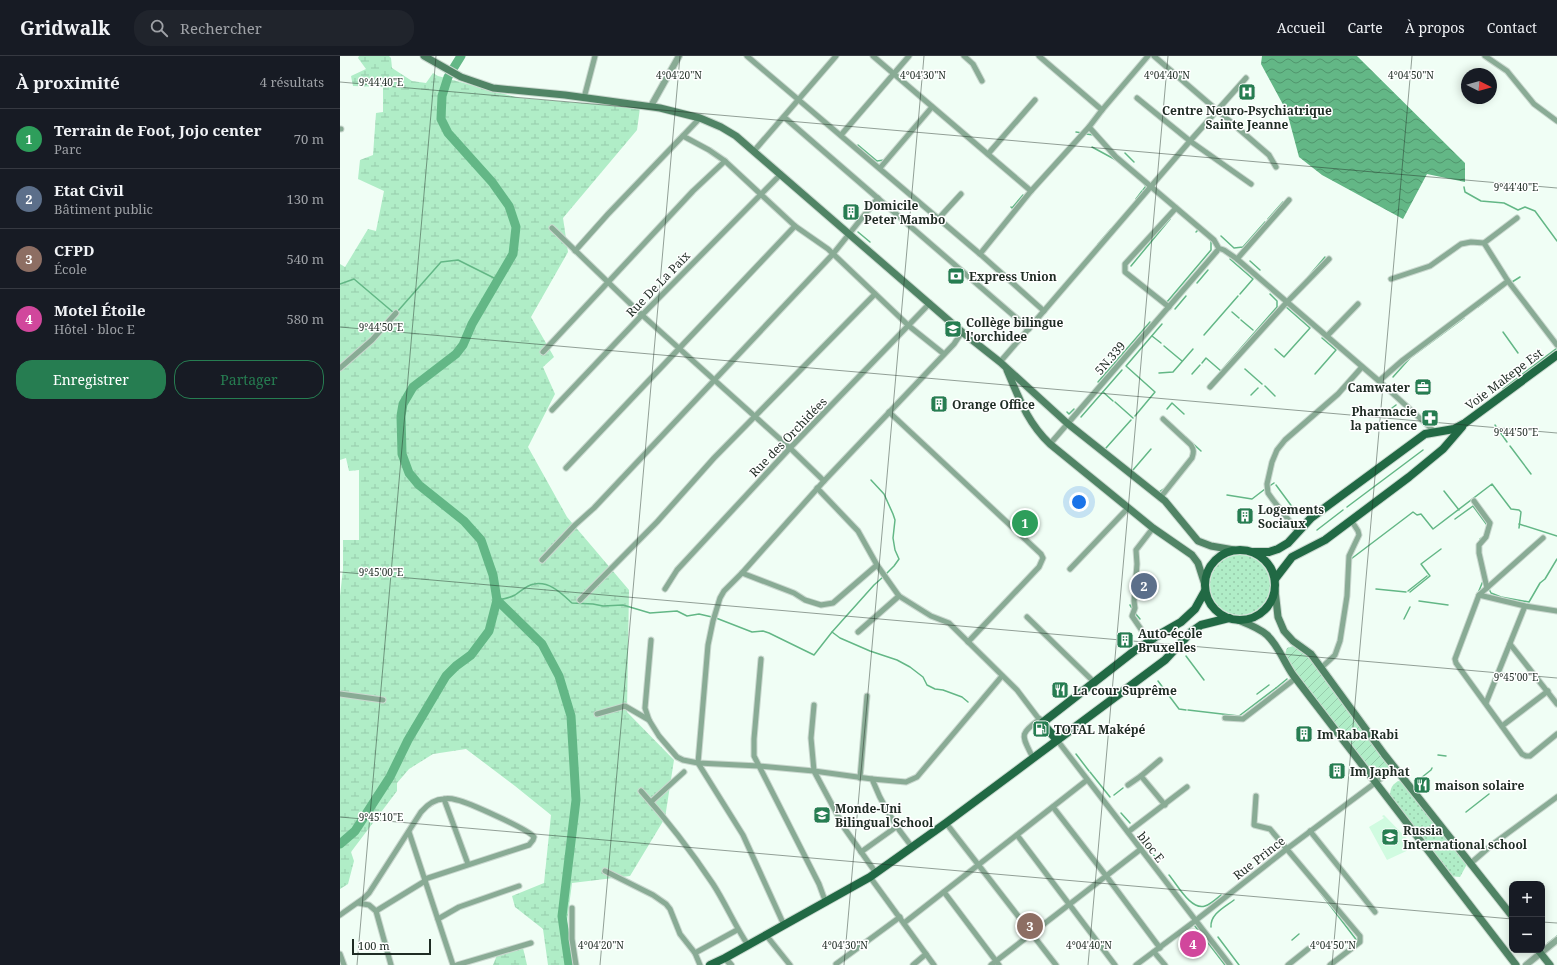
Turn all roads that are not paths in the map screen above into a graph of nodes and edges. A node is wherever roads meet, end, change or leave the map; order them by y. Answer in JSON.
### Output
{"nodes":[{"id":1,"x":424,"y":56,"type":"edge"},
{"id":2,"x":595,"y":56,"type":"edge"},
{"id":3,"x":679,"y":56,"type":"edge"},
{"id":4,"x":746,"y":56,"type":"edge"},
{"id":5,"x":836,"y":56,"type":"edge"},
{"id":6,"x":873,"y":56,"type":"edge"},
{"id":7,"x":909,"y":56,"type":"edge"},
{"id":8,"x":964,"y":56,"type":"edge"},
{"id":9,"x":1039,"y":56,"type":"edge"},
{"id":10,"x":1148,"y":56,"type":"edge"},
{"id":11,"x":1154,"y":56,"type":"edge"},
{"id":12,"x":1485,"y":56,"type":"edge"},
{"id":13,"x":894,"y":73,"type":"junction"},
{"id":14,"x":1246,"y":78,"type":"dead end"},
{"id":15,"x":982,"y":81,"type":"dead end"},
{"id":16,"x":584,"y":98,"type":"junction"},
{"id":17,"x":1137,"y":98,"type":"dead end"},
{"id":18,"x":798,"y":99,"type":"junction"},
{"id":19,"x":1035,"y":100,"type":"dead end"},
{"id":20,"x":651,"y":106,"type":"junction"},
{"id":21,"x":932,"y":106,"type":"junction"},
{"id":22,"x":1102,"y":110,"type":"junction"},
{"id":23,"x":1216,"y":111,"type":"junction"},
{"id":24,"x":784,"y":117,"type":"junction"},
{"id":25,"x":700,"y":118,"type":"junction"},
{"id":26,"x":1557,"y":121,"type":"edge"},
{"id":27,"x":1089,"y":127,"type":"junction"},
{"id":28,"x":841,"y":135,"type":"junction"},
{"id":29,"x":682,"y":136,"type":"junction"},
{"id":30,"x":1190,"y":141,"type":"junction"},
{"id":31,"x":754,"y":151,"type":"junction"},
{"id":32,"x":988,"y":154,"type":"junction"},
{"id":33,"x":725,"y":161,"type":"junction"},
{"id":34,"x":1276,"y":167,"type":"dead end"},
{"id":35,"x":880,"y":168,"type":"junction"},
{"id":36,"x":780,"y":174,"type":"junction"},
{"id":37,"x":1251,"y":184,"type":"dead end"},
{"id":38,"x":1152,"y":186,"type":"junction"},
{"id":39,"x":1031,"y":191,"type":"junction"},
{"id":40,"x":760,"y":194,"type":"junction"},
{"id":41,"x":961,"y":194,"type":"dead end"},
{"id":42,"x":878,"y":198,"type":"junction"},
{"id":43,"x":1289,"y":200,"type":"dead end"},
{"id":44,"x":1176,"y":208,"type":"junction"},
{"id":45,"x":939,"y":218,"type":"junction"},
{"id":46,"x":1517,"y":218,"type":"dead end"},
{"id":47,"x":795,"y":226,"type":"junction"},
{"id":48,"x":552,"y":228,"type":"dead end"},
{"id":49,"x":849,"y":234,"type":"junction"},
{"id":50,"x":1484,"y":243,"type":"junction"},
{"id":51,"x":1219,"y":249,"type":"junction"},
{"id":52,"x":575,"y":251,"type":"junction"},
{"id":53,"x":833,"y":254,"type":"junction"},
{"id":54,"x":980,"y":254,"type":"junction"},
{"id":55,"x":1329,"y":258,"type":"dead end"},
{"id":56,"x":1237,"y":259,"type":"junction"},
{"id":57,"x":1391,"y":279,"type":"dead end"},
{"id":58,"x":1508,"y":281,"type":"junction"},
{"id":59,"x":608,"y":284,"type":"junction"},
{"id":60,"x":875,"y":294,"type":"junction"},
{"id":61,"x":1287,"y":302,"type":"junction"},
{"id":62,"x":930,"y":303,"type":"junction"},
{"id":63,"x":1358,"y":304,"type":"dead end"},
{"id":64,"x":1168,"y":307,"type":"junction"},
{"id":65,"x":1044,"y":311,"type":"junction"},
{"id":66,"x":396,"y":313,"type":"dead end"},
{"id":67,"x":642,"y":316,"type":"junction"},
{"id":68,"x":909,"y":326,"type":"junction"},
{"id":69,"x":1029,"y":329,"type":"junction"},
{"id":70,"x":962,"y":332,"type":"junction"},
{"id":71,"x":1327,"y":336,"type":"junction"},
{"id":72,"x":1557,"y":345,"type":"edge"},
{"id":73,"x":679,"y":348,"type":"junction"},
{"id":74,"x":543,"y":352,"type":"dead end"},
{"id":75,"x":944,"y":354,"type":"junction"},
{"id":76,"x":1557,"y":355,"type":"edge"},
{"id":77,"x":1000,"y":362,"type":"junction"},
{"id":78,"x":1362,"y":367,"type":"junction"},
{"id":79,"x":340,"y":368,"type":"edge"},
{"id":80,"x":1006,"y":368,"type":"junction"},
{"id":81,"x":713,"y":380,"type":"junction"},
{"id":82,"x":1379,"y":381,"type":"junction"},
{"id":83,"x":1210,"y":387,"type":"dead end"},
{"id":84,"x":552,"y":410,"type":"dead end"},
{"id":85,"x":889,"y":412,"type":"junction"},
{"id":86,"x":755,"y":416,"type":"junction"},
{"id":87,"x":1162,"y":419,"type":"dead end"},
{"id":88,"x":1067,"y":423,"type":"junction"},
{"id":89,"x":1465,"y":423,"type":"junction"},
{"id":90,"x":1435,"y":432,"type":"junction"},
{"id":91,"x":1050,"y":444,"type":"junction"},
{"id":92,"x":790,"y":448,"type":"junction"},
{"id":93,"x":566,"y":468,"type":"dead end"},
{"id":94,"x":824,"y":481,"type":"junction"},
{"id":95,"x":818,"y":488,"type":"junction"},
{"id":96,"x":1160,"y":498,"type":"junction"},
{"id":97,"x":1474,"y":501,"type":"dead end"},
{"id":98,"x":1128,"y":508,"type":"junction"},
{"id":99,"x":1351,"y":520,"type":"junction"},
{"id":100,"x":1153,"y":528,"type":"junction"},
{"id":101,"x":1298,"y":532,"type":"junction"},
{"id":102,"x":1543,"y":538,"type":"dead end"},
{"id":103,"x":1234,"y":550,"type":"junction"},
{"id":104,"x":1254,"y":552,"type":"junction"},
{"id":105,"x":542,"y":560,"type":"dead end"},
{"id":106,"x":877,"y":565,"type":"junction"},
{"id":107,"x":1070,"y":569,"type":"dead end"},
{"id":108,"x":742,"y":573,"type":"junction"},
{"id":109,"x":1275,"y":579,"type":"junction"},
{"id":110,"x":1205,"y":588,"type":"junction"},
{"id":111,"x":1487,"y":588,"type":"junction"},
{"id":112,"x":665,"y":589,"type":"dead end"},
{"id":113,"x":1275,"y":590,"type":"junction"},
{"id":114,"x":1479,"y":595,"type":"junction"},
{"id":115,"x":899,"y":596,"type":"junction"},
{"id":116,"x":580,"y":600,"type":"dead end"},
{"id":117,"x":1525,"y":606,"type":"junction"},
{"id":118,"x":1557,"y":610,"type":"edge"},
{"id":119,"x":1028,"y":618,"type":"dead end"},
{"id":120,"x":1229,"y":618,"type":"junction"},
{"id":121,"x":1238,"y":620,"type":"junction"},
{"id":122,"x":858,"y":632,"type":"dead end"},
{"id":123,"x":651,"y":640,"type":"dead end"},
{"id":124,"x":1149,"y":641,"type":"junction"},
{"id":125,"x":968,"y":642,"type":"junction"},
{"id":126,"x":1510,"y":644,"type":"junction"},
{"id":127,"x":761,"y":659,"type":"dead end"},
{"id":128,"x":1321,"y":668,"type":"junction"},
{"id":129,"x":1002,"y":676,"type":"junction"},
{"id":130,"x":1296,"y":678,"type":"junction"},
{"id":131,"x":1094,"y":682,"type":"junction"},
{"id":132,"x":1548,"y":692,"type":"junction"},
{"id":133,"x":340,"y":694,"type":"edge"},
{"id":134,"x":867,"y":696,"type":"dead end"},
{"id":135,"x":383,"y":700,"type":"dead end"},
{"id":136,"x":1486,"y":703,"type":"junction"},
{"id":137,"x":1557,"y":704,"type":"edge"},
{"id":138,"x":814,"y":705,"type":"dead end"},
{"id":139,"x":597,"y":714,"type":"dead end"},
{"id":140,"x":1225,"y":718,"type":"dead end"},
{"id":141,"x":649,"y":720,"type":"junction"},
{"id":142,"x":1041,"y":721,"type":"junction"},
{"id":143,"x":1502,"y":726,"type":"junction"},
{"id":144,"x":1557,"y":734,"type":"edge"},
{"id":145,"x":1057,"y":740,"type":"junction"},
{"id":146,"x":1033,"y":758,"type":"junction"},
{"id":147,"x":1160,"y":760,"type":"dead end"},
{"id":148,"x":698,"y":763,"type":"junction"},
{"id":149,"x":758,"y":766,"type":"junction"},
{"id":150,"x":1395,"y":768,"type":"junction"},
{"id":151,"x":814,"y":771,"type":"junction"},
{"id":152,"x":684,"y":772,"type":"dead end"},
{"id":153,"x":1141,"y":776,"type":"junction"},
{"id":154,"x":860,"y":778,"type":"junction"},
{"id":155,"x":872,"y":779,"type":"junction"},
{"id":156,"x":1087,"y":780,"type":"junction"},
{"id":157,"x":1376,"y":783,"type":"junction"},
{"id":158,"x":1128,"y":786,"type":"dead end"},
{"id":159,"x":1187,"y":787,"type":"dead end"},
{"id":160,"x":641,"y":791,"type":"dead end"},
{"id":161,"x":1256,"y":796,"type":"dead end"},
{"id":162,"x":1557,"y":797,"type":"edge"},
{"id":163,"x":444,"y":798,"type":"junction"},
{"id":164,"x":651,"y":802,"type":"junction"},
{"id":165,"x":1165,"y":805,"type":"junction"},
{"id":166,"x":1053,"y":807,"type":"junction"},
{"id":167,"x":946,"y":823,"type":"junction"},
{"id":168,"x":896,"y":827,"type":"junction"},
{"id":169,"x":1310,"y":831,"type":"junction"},
{"id":170,"x":409,"y":832,"type":"junction"},
{"id":171,"x":1128,"y":832,"type":"junction"},
{"id":172,"x":1017,"y":835,"type":"junction"},
{"id":173,"x":912,"y":847,"type":"junction"},
{"id":174,"x":1288,"y":848,"type":"junction"},
{"id":175,"x":1141,"y":849,"type":"junction"},
{"id":176,"x":861,"y":852,"type":"junction"},
{"id":177,"x":1471,"y":863,"type":"junction"},
{"id":178,"x":468,"y":864,"type":"junction"},
{"id":179,"x":979,"y":864,"type":"junction"},
{"id":180,"x":605,"y":871,"type":"dead end"},
{"id":181,"x":873,"y":875,"type":"junction"},
{"id":182,"x":1107,"y":877,"type":"junction"},
{"id":183,"x":425,"y":880,"type":"junction"},
{"id":184,"x":519,"y":886,"type":"dead end"},
{"id":185,"x":944,"y":892,"type":"junction"},
{"id":186,"x":826,"y":902,"type":"junction"},
{"id":187,"x":358,"y":903,"type":"junction"},
{"id":188,"x":1070,"y":905,"type":"junction"},
{"id":189,"x":572,"y":908,"type":"dead end"},
{"id":190,"x":376,"y":910,"type":"junction"},
{"id":191,"x":1375,"y":912,"type":"dead end"},
{"id":192,"x":1509,"y":912,"type":"edge"},
{"id":193,"x":340,"y":915,"type":"edge"},
{"id":194,"x":900,"y":917,"type":"junction"},
{"id":195,"x":438,"y":919,"type":"junction"},
{"id":196,"x":1196,"y":921,"type":"junction"},
{"id":197,"x":904,"y":923,"type":"junction"},
{"id":198,"x":784,"y":925,"type":"junction"},
{"id":199,"x":737,"y":930,"type":"junction"},
{"id":200,"x":1033,"y":934,"type":"junction"},
{"id":201,"x":766,"y":935,"type":"junction"},
{"id":202,"x":1557,"y":940,"type":"edge"},
{"id":203,"x":531,"y":942,"type":"dead end"},
{"id":204,"x":748,"y":945,"type":"junction"},
{"id":205,"x":1160,"y":948,"type":"junction"},
{"id":206,"x":1545,"y":948,"type":"edge"},
{"id":207,"x":1308,"y":949,"type":"dead end"},
{"id":208,"x":1154,"y":952,"type":"junction"},
{"id":209,"x":695,"y":953,"type":"junction"},
{"id":210,"x":1538,"y":953,"type":"edge"},
{"id":211,"x":1541,"y":953,"type":"edge"},
{"id":212,"x":340,"y":954,"type":"edge"},
{"id":213,"x":926,"y":954,"type":"junction"},
{"id":214,"x":728,"y":962,"type":"edge"},
{"id":215,"x":998,"y":963,"type":"edge"},
{"id":216,"x":836,"y":964,"type":"dead end"},
{"id":217,"x":344,"y":965,"type":"edge"},
{"id":218,"x":391,"y":965,"type":"edge"},
{"id":219,"x":453,"y":965,"type":"edge"},
{"id":220,"x":457,"y":965,"type":"edge"},
{"id":221,"x":576,"y":965,"type":"edge"},
{"id":222,"x":700,"y":965,"type":"edge"},
{"id":223,"x":710,"y":965,"type":"edge"},
{"id":224,"x":790,"y":965,"type":"edge"},
{"id":225,"x":913,"y":965,"type":"edge"},
{"id":226,"x":934,"y":965,"type":"edge"},
{"id":227,"x":991,"y":965,"type":"edge"},
{"id":228,"x":1056,"y":965,"type":"edge"},
{"id":229,"x":1115,"y":965,"type":"edge"},
{"id":230,"x":1136,"y":965,"type":"edge"},
{"id":231,"x":1165,"y":965,"type":"edge"},
{"id":232,"x":1230,"y":965,"type":"edge"},
{"id":233,"x":1288,"y":965,"type":"edge"},
{"id":234,"x":1330,"y":965,"type":"edge"},
{"id":235,"x":1516,"y":965,"type":"edge"},
{"id":236,"x":1526,"y":965,"type":"edge"},
{"id":237,"x":1550,"y":965,"type":"edge"}],
"edges":[{"from":1,"to":16,"type":"main road"},
{"from":2,"to":16,"type":"street"},
{"from":3,"to":20,"type":"street"},
{"from":4,"to":18,"type":"street"},
{"from":5,"to":18,"type":"street"},
{"from":6,"to":13,"type":"street"},
{"from":7,"to":13,"type":"street"},
{"from":8,"to":15,"type":"street"},
{"from":9,"to":22,"type":"street"},
{"from":10,"to":22,"type":"street"},
{"from":11,"to":23,"type":"street"},
{"from":12,"to":26,"type":"street"},
{"from":13,"to":21,"type":"street"},
{"from":13,"to":28,"type":"street"},
{"from":14,"to":23,"type":"street"},
{"from":16,"to":20,"type":"main road"},
{"from":17,"to":30,"type":"street"},
{"from":18,"to":24,"type":"street"},
{"from":18,"to":28,"type":"street"},
{"from":19,"to":32,"type":"street"},
{"from":20,"to":25,"type":"main road"},
{"from":21,"to":32,"type":"street"},
{"from":21,"to":35,"type":"street"},
{"from":22,"to":27,"type":"street"},
{"from":23,"to":30,"type":"street"},
{"from":23,"to":34,"type":"street"},
{"from":24,"to":31,"type":"street"},
{"from":24,"to":42,"type":"street"},
{"from":25,"to":29,"type":"street"},
{"from":25,"to":31,"type":"main road"},
{"from":27,"to":38,"type":"street"},
{"from":27,"to":39,"type":"street"},
{"from":28,"to":35,"type":"street"},
{"from":29,"to":33,"type":"street"},
{"from":29,"to":52,"type":"street"},
{"from":30,"to":37,"type":"street"},
{"from":30,"to":38,"type":"street"},
{"from":31,"to":36,"type":"main road"},
{"from":32,"to":39,"type":"street"},
{"from":33,"to":40,"type":"street"},
{"from":33,"to":59,"type":"street"},
{"from":35,"to":45,"type":"street"},
{"from":36,"to":40,"type":"street","name":"Rue De La Paix"},
{"from":36,"to":49,"type":"main road"},
{"from":38,"to":44,"type":"street"},
{"from":38,"to":65,"type":"street"},
{"from":39,"to":54,"type":"street"},
{"from":40,"to":47,"type":"street"},
{"from":40,"to":67,"type":"street","name":"Rue De La Paix"},
{"from":41,"to":45,"type":"street"},
{"from":42,"to":49,"type":"street"},
{"from":42,"to":69,"type":"street"},
{"from":43,"to":56,"type":"street"},
{"from":44,"to":51,"type":"street"},
{"from":44,"to":64,"type":"street"},
{"from":45,"to":54,"type":"street"},
{"from":46,"to":50,"type":"street"},
{"from":47,"to":53,"type":"street"},
{"from":47,"to":73,"type":"street"},
{"from":48,"to":52,"type":"street"},
{"from":49,"to":53,"type":"street"},
{"from":49,"to":62,"type":"main road"},
{"from":50,"to":57,"type":"street"},
{"from":50,"to":58,"type":"street"},
{"from":51,"to":56,"type":"street"},
{"from":51,"to":64,"type":"street","name":"5N.339"},
{"from":52,"to":59,"type":"street"},
{"from":53,"to":60,"type":"street"},
{"from":53,"to":81,"type":"street"},
{"from":54,"to":65,"type":"street"},
{"from":55,"to":61,"type":"street"},
{"from":56,"to":61,"type":"street"},
{"from":58,"to":72,"type":"street"},
{"from":58,"to":82,"type":"street"},
{"from":59,"to":67,"type":"street"},
{"from":59,"to":74,"type":"street"},
{"from":60,"to":68,"type":"street"},
{"from":60,"to":86,"type":"street"},
{"from":61,"to":71,"type":"street"},
{"from":61,"to":83,"type":"street"},
{"from":62,"to":68,"type":"street","name":"Rue des Orchidées"},
{"from":62,"to":70,"type":"main road"},
{"from":63,"to":71,"type":"street"},
{"from":64,"to":88,"type":"street","name":"5N.339"},
{"from":65,"to":69,"type":"street"},
{"from":66,"to":79,"type":"street"},
{"from":67,"to":73,"type":"street"},
{"from":67,"to":84,"type":"street","name":"Rue De La Paix"},
{"from":68,"to":75,"type":"street"},
{"from":68,"to":92,"type":"street","name":"Rue des Orchidées"},
{"from":69,"to":77,"type":"street"},
{"from":70,"to":75,"type":"street"},
{"from":70,"to":77,"type":"main road"},
{"from":71,"to":78,"type":"street"},
{"from":73,"to":81,"type":"street"},
{"from":73,"to":93,"type":"street"},
{"from":75,"to":85,"type":"street"},
{"from":76,"to":89,"type":"main road","name":"Voie Makepe Est"},
{"from":77,"to":80,"type":"main road"},
{"from":78,"to":82,"type":"street"},
{"from":78,"to":101,"type":"street"},
{"from":80,"to":88,"type":"main road"},
{"from":80,"to":91,"type":"main road"},
{"from":81,"to":86,"type":"street"},
{"from":81,"to":105,"type":"street"},
{"from":82,"to":90,"type":"street"},
{"from":85,"to":94,"type":"street"},
{"from":85,"to":125,"type":"street"},
{"from":86,"to":92,"type":"street"},
{"from":86,"to":116,"type":"street"},
{"from":87,"to":96,"type":"street"},
{"from":88,"to":91,"type":"street","name":"5N.339"},
{"from":88,"to":96,"type":"main road"},
{"from":89,"to":90,"type":"main road"},
{"from":89,"to":99,"type":"main road"},
{"from":90,"to":101,"type":"main road"},
{"from":91,"to":98,"type":"main road"},
{"from":92,"to":94,"type":"street"},
{"from":92,"to":112,"type":"street","name":"Rue des Orchidées"},
{"from":94,"to":95,"type":"street"},
{"from":95,"to":106,"type":"street"},
{"from":95,"to":108,"type":"street"},
{"from":96,"to":103,"type":"main road"},
{"from":97,"to":111,"type":"street"},
{"from":98,"to":100,"type":"main road"},
{"from":98,"to":107,"type":"street"},
{"from":99,"to":109,"type":"main road"},
{"from":99,"to":128,"type":"street"},
{"from":100,"to":110,"type":"main road"},
{"from":100,"to":124,"type":"street"},
{"from":101,"to":104,"type":"main road"},
{"from":102,"to":111,"type":"street"},
{"from":103,"to":104,"type":"main road"},
{"from":103,"to":110,"type":"main road"},
{"from":104,"to":109,"type":"main road"},
{"from":106,"to":108,"type":"street"},
{"from":106,"to":115,"type":"street"},
{"from":108,"to":148,"type":"street"},
{"from":109,"to":113,"type":"main road"},
{"from":110,"to":120,"type":"main road"},
{"from":110,"to":124,"type":"main road"},
{"from":111,"to":114,"type":"street"},
{"from":113,"to":121,"type":"main road"},
{"from":113,"to":128,"type":"main road"},
{"from":114,"to":117,"type":"street"},
{"from":114,"to":136,"type":"street"},
{"from":115,"to":122,"type":"street"},
{"from":115,"to":125,"type":"street"},
{"from":117,"to":118,"type":"street"},
{"from":117,"to":126,"type":"street"},
{"from":119,"to":131,"type":"street"},
{"from":120,"to":121,"type":"main road"},
{"from":120,"to":145,"type":"main road"},
{"from":121,"to":130,"type":"main road"},
{"from":123,"to":141,"type":"street"},
{"from":124,"to":131,"type":"main road"},
{"from":125,"to":129,"type":"street"},
{"from":126,"to":132,"type":"street"},
{"from":126,"to":136,"type":"street"},
{"from":127,"to":149,"type":"street"},
{"from":128,"to":150,"type":"main road"},
{"from":129,"to":142,"type":"street"},
{"from":129,"to":155,"type":"street"},
{"from":130,"to":140,"type":"street"},
{"from":130,"to":157,"type":"main road"},
{"from":131,"to":142,"type":"main road"},
{"from":132,"to":137,"type":"street"},
{"from":132,"to":143,"type":"street"},
{"from":133,"to":135,"type":"street"},
{"from":134,"to":154,"type":"street"},
{"from":136,"to":143,"type":"street"},
{"from":138,"to":151,"type":"street"},
{"from":139,"to":141,"type":"street"},
{"from":141,"to":148,"type":"street"},
{"from":142,"to":145,"type":"main road"},
{"from":142,"to":146,"type":"street"},
{"from":143,"to":144,"type":"street"},
{"from":145,"to":146,"type":"main road"},
{"from":145,"to":156,"type":"street","name":"bloc E"},
{"from":146,"to":167,"type":"main road"},
{"from":147,"to":153,"type":"street"},
{"from":148,"to":149,"type":"street"},
{"from":148,"to":198,"type":"street"},
{"from":149,"to":151,"type":"street"},
{"from":149,"to":186,"type":"street"},
{"from":150,"to":157,"type":"street","name":"Rue Prince"},
{"from":150,"to":177,"type":"main road"},
{"from":151,"to":154,"type":"street"},
{"from":151,"to":176,"type":"street"},
{"from":152,"to":164,"type":"street"},
{"from":153,"to":158,"type":"street"},
{"from":153,"to":165,"type":"street"},
{"from":154,"to":155,"type":"street"},
{"from":155,"to":168,"type":"street"},
{"from":156,"to":166,"type":"street"},
{"from":156,"to":171,"type":"street","name":"bloc E"},
{"from":157,"to":169,"type":"street","name":"Rue Prince"},
{"from":157,"to":235,"type":"main road"},
{"from":159,"to":165,"type":"street"},
{"from":160,"to":164,"type":"street"},
{"from":161,"to":174,"type":"street"},
{"from":162,"to":177,"type":"street"},
{"from":163,"to":170,"type":"street"},
{"from":163,"to":178,"type":"street"},
{"from":163,"to":178,"type":"street"},
{"from":164,"to":199,"type":"street"},
{"from":165,"to":171,"type":"street"},
{"from":166,"to":172,"type":"street"},
{"from":166,"to":182,"type":"street"},
{"from":167,"to":173,"type":"main road"},
{"from":167,"to":179,"type":"street"},
{"from":168,"to":173,"type":"street"},
{"from":168,"to":176,"type":"street"},
{"from":169,"to":174,"type":"street","name":"Rue Prince"},
{"from":169,"to":191,"type":"street"},
{"from":170,"to":183,"type":"street"},
{"from":170,"to":187,"type":"street"},
{"from":171,"to":175,"type":"street","name":"bloc E"},
{"from":172,"to":179,"type":"street"},
{"from":172,"to":188,"type":"street"},
{"from":173,"to":181,"type":"main road"},
{"from":174,"to":196,"type":"street","name":"Rue Prince"},
{"from":174,"to":234,"type":"street"},
{"from":175,"to":182,"type":"street"},
{"from":175,"to":196,"type":"street","name":"bloc E"},
{"from":176,"to":181,"type":"street"},
{"from":177,"to":192,"type":"main road"},
{"from":178,"to":183,"type":"street"},
{"from":179,"to":185,"type":"street"},
{"from":179,"to":200,"type":"street"},
{"from":180,"to":209,"type":"street"},
{"from":181,"to":186,"type":"main road"},
{"from":181,"to":194,"type":"street"},
{"from":182,"to":188,"type":"street"},
{"from":182,"to":205,"type":"street"},
{"from":183,"to":190,"type":"street"},
{"from":183,"to":195,"type":"street"},
{"from":184,"to":195,"type":"street"},
{"from":185,"to":197,"type":"street"},
{"from":185,"to":215,"type":"street"},
{"from":186,"to":198,"type":"main road"},
{"from":187,"to":190,"type":"street"},
{"from":187,"to":193,"type":"street"},
{"from":188,"to":200,"type":"street"},
{"from":188,"to":229,"type":"street"},
{"from":189,"to":221,"type":"street"},
{"from":190,"to":218,"type":"street"},
{"from":194,"to":197,"type":"street"},
{"from":194,"to":216,"type":"street"},
{"from":195,"to":219,"type":"street"},
{"from":196,"to":205,"type":"street","name":"Rue Prince"},
{"from":196,"to":232,"type":"street","name":"bloc E"},
{"from":197,"to":213,"type":"street"},
{"from":198,"to":201,"type":"main road"},
{"from":199,"to":204,"type":"street"},
{"from":199,"to":209,"type":"street"},
{"from":200,"to":215,"type":"street"},
{"from":200,"to":228,"type":"street"},
{"from":201,"to":204,"type":"main road"},
{"from":201,"to":224,"type":"street"},
{"from":202,"to":206,"type":"street"},
{"from":203,"to":220,"type":"street"},
{"from":204,"to":214,"type":"main road"},
{"from":205,"to":208,"type":"street","name":"Rue Prince"},
{"from":207,"to":233,"type":"street"},
{"from":208,"to":230,"type":"street","name":"Rue Prince"},
{"from":208,"to":231,"type":"street"},
{"from":209,"to":222,"type":"street"},
{"from":210,"to":236,"type":"street"},
{"from":211,"to":237,"type":"main road"},
{"from":212,"to":217,"type":"street"},
{"from":213,"to":225,"type":"street"},
{"from":213,"to":226,"type":"street"},
{"from":214,"to":223,"type":"main road"},
{"from":215,"to":227,"type":"street"}]}
